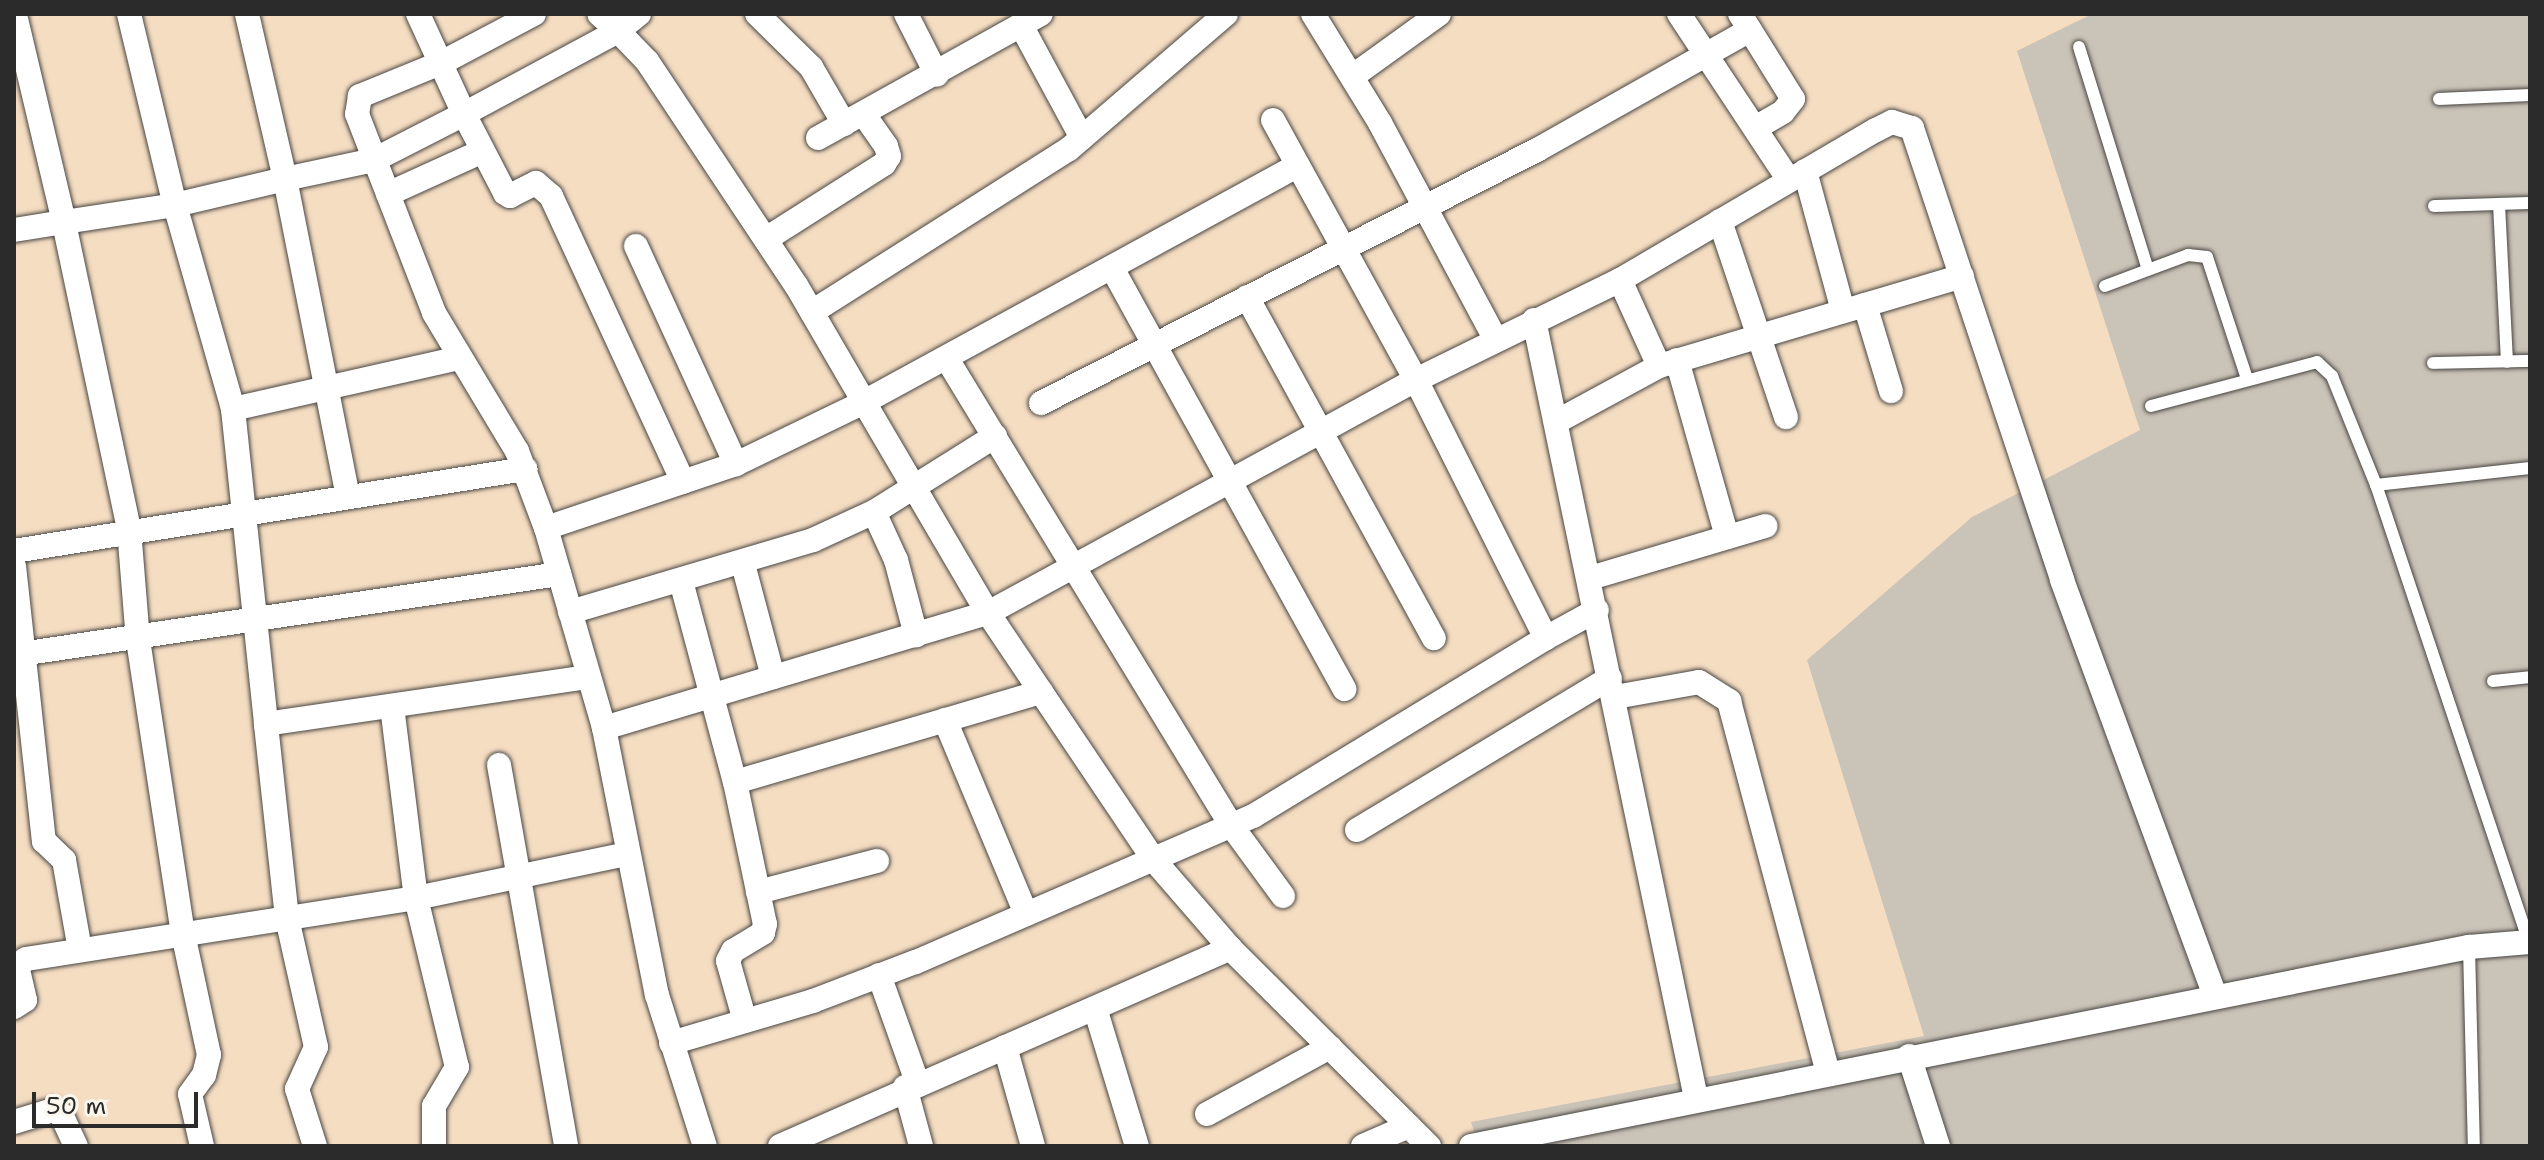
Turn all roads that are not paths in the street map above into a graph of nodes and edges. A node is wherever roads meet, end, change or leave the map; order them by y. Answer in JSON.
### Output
{"nodes":[{"id":1,"x":15,"y":14,"type":"edge"},
{"id":2,"x":129,"y":14,"type":"edge"},
{"id":3,"x":247,"y":14,"type":"edge"},
{"id":4,"x":418,"y":14,"type":"edge"},
{"id":5,"x":534,"y":14,"type":"edge"},
{"id":6,"x":599,"y":14,"type":"edge"},
{"id":7,"x":639,"y":14,"type":"edge"},
{"id":8,"x":757,"y":14,"type":"edge"},
{"id":9,"x":906,"y":14,"type":"edge"},
{"id":10,"x":1226,"y":14,"type":"edge"},
{"id":11,"x":1313,"y":14,"type":"edge"},
{"id":12,"x":1439,"y":14,"type":"edge"},
{"id":13,"x":1679,"y":14,"type":"edge"},
{"id":14,"x":1035,"y":18,"type":"edge"},
{"id":15,"x":1201,"y":22,"type":"edge"},
{"id":16,"x":1745,"y":22,"type":"edge"},
{"id":17,"x":618,"y":31,"type":"junction"},
{"id":18,"x":2079,"y":47,"type":"dead end"},
{"id":19,"x":1708,"y":55,"type":"junction"},
{"id":20,"x":443,"y":62,"type":"junction"},
{"id":21,"x":937,"y":75,"type":"junction"},
{"id":22,"x":1353,"y":76,"type":"junction"},
{"id":23,"x":2530,"y":95,"type":"edge"},
{"id":24,"x":2439,"y":99,"type":"dead end"},
{"id":25,"x":464,"y":114,"type":"junction"},
{"id":26,"x":854,"y":119,"type":"junction"},
{"id":27,"x":1273,"y":120,"type":"dead end"},
{"id":28,"x":1755,"y":128,"type":"junction"},
{"id":29,"x":818,"y":138,"type":"dead end"},
{"id":30,"x":1082,"y":138,"type":"junction"},
{"id":31,"x":483,"y":151,"type":"junction"},
{"id":32,"x":374,"y":160,"type":"junction"},
{"id":33,"x":1298,"y":165,"type":"junction"},
{"id":34,"x":1797,"y":176,"type":"junction"},
{"id":35,"x":285,"y":179,"type":"junction"},
{"id":36,"x":388,"y":194,"type":"junction"},
{"id":37,"x":2530,"y":203,"type":"edge"},
{"id":38,"x":2499,"y":204,"type":"junction"},
{"id":39,"x":175,"y":205,"type":"junction"},
{"id":40,"x":2434,"y":206,"type":"dead end"},
{"id":41,"x":1425,"y":207,"type":"junction"},
{"id":42,"x":1720,"y":221,"type":"junction"},
{"id":43,"x":64,"y":222,"type":"junction"},
{"id":44,"x":14,"y":230,"type":"edge"},
{"id":45,"x":766,"y":239,"type":"junction"},
{"id":46,"x":636,"y":246,"type":"dead end"},
{"id":47,"x":1344,"y":248,"type":"junction"},
{"id":48,"x":1112,"y":268,"type":"junction"},
{"id":49,"x":2148,"y":270,"type":"junction"},
{"id":50,"x":1962,"y":276,"type":"junction"},
{"id":51,"x":1620,"y":280,"type":"junction"},
{"id":52,"x":2105,"y":286,"type":"dead end"},
{"id":53,"x":1247,"y":297,"type":"junction"},
{"id":54,"x":1854,"y":308,"type":"junction"},
{"id":55,"x":812,"y":312,"type":"junction"},
{"id":56,"x":1534,"y":320,"type":"junction"},
{"id":57,"x":1759,"y":336,"type":"junction"},
{"id":58,"x":1496,"y":340,"type":"junction"},
{"id":59,"x":1153,"y":345,"type":"junction"},
{"id":60,"x":459,"y":358,"type":"junction"},
{"id":61,"x":947,"y":359,"type":"junction"},
{"id":62,"x":2530,"y":361,"type":"edge"},
{"id":63,"x":2507,"y":362,"type":"junction"},
{"id":64,"x":1668,"y":363,"type":"junction"},
{"id":65,"x":2433,"y":363,"type":"dead end"},
{"id":66,"x":2247,"y":379,"type":"junction"},
{"id":67,"x":1416,"y":380,"type":"junction"},
{"id":68,"x":329,"y":388,"type":"junction"},
{"id":69,"x":1891,"y":391,"type":"dead end"},
{"id":70,"x":864,"y":402,"type":"junction"},
{"id":71,"x":1041,"y":403,"type":"dead end"},
{"id":72,"x":2151,"y":406,"type":"dead end"},
{"id":73,"x":233,"y":409,"type":"junction"},
{"id":74,"x":1786,"y":417,"type":"dead end"},
{"id":75,"x":1556,"y":422,"type":"junction"},
{"id":76,"x":1323,"y":431,"type":"junction"},
{"id":77,"x":995,"y":436,"type":"junction"},
{"id":78,"x":736,"y":464,"type":"junction"},
{"id":79,"x":2530,"y":468,"type":"edge"},
{"id":80,"x":525,"y":469,"type":"junction"},
{"id":81,"x":683,"y":482,"type":"junction"},
{"id":82,"x":1228,"y":483,"type":"junction"},
{"id":83,"x":916,"y":484,"type":"junction"},
{"id":84,"x":2376,"y":485,"type":"junction"},
{"id":85,"x":348,"y":497,"type":"junction"},
{"id":86,"x":243,"y":512,"type":"junction"},
{"id":87,"x":874,"y":512,"type":"junction"},
{"id":88,"x":1765,"y":526,"type":"dead end"},
{"id":89,"x":546,"y":528,"type":"junction"},
{"id":90,"x":129,"y":529,"type":"junction"},
{"id":91,"x":1727,"y":537,"type":"junction"},
{"id":92,"x":14,"y":551,"type":"edge"},
{"id":93,"x":743,"y":564,"type":"junction"},
{"id":94,"x":14,"y":566,"type":"edge"},
{"id":95,"x":1071,"y":568,"type":"junction"},
{"id":96,"x":559,"y":574,"type":"junction"},
{"id":97,"x":1590,"y":578,"type":"junction"},
{"id":98,"x":681,"y":581,"type":"junction"},
{"id":99,"x":1597,"y":610,"type":"junction"},
{"id":100,"x":570,"y":612,"type":"junction"},
{"id":101,"x":988,"y":613,"type":"junction"},
{"id":102,"x":253,"y":623,"type":"junction"},
{"id":103,"x":916,"y":635,"type":"junction"},
{"id":104,"x":1434,"y":638,"type":"dead end"},
{"id":105,"x":1546,"y":638,"type":"junction"},
{"id":106,"x":138,"y":641,"type":"junction"},
{"id":107,"x":18,"y":655,"type":"edge"},
{"id":108,"x":589,"y":677,"type":"junction"},
{"id":109,"x":773,"y":677,"type":"junction"},
{"id":110,"x":2530,"y":677,"type":"edge"},
{"id":111,"x":2493,"y":681,"type":"dead end"},
{"id":112,"x":1612,"y":688,"type":"junction"},
{"id":113,"x":1344,"y":689,"type":"dead end"},
{"id":114,"x":1041,"y":692,"type":"junction"},
{"id":115,"x":711,"y":696,"type":"junction"},
{"id":116,"x":392,"y":706,"type":"junction"},
{"id":117,"x":945,"y":720,"type":"junction"},
{"id":118,"x":266,"y":724,"type":"junction"},
{"id":119,"x":604,"y":728,"type":"junction"},
{"id":120,"x":499,"y":765,"type":"dead end"},
{"id":121,"x":735,"y":782,"type":"junction"},
{"id":122,"x":1231,"y":825,"type":"junction"},
{"id":123,"x":1357,"y":830,"type":"dead end"},
{"id":124,"x":627,"y":854,"type":"junction"},
{"id":125,"x":1153,"y":859,"type":"junction"},
{"id":126,"x":877,"y":861,"type":"dead end"},
{"id":127,"x":518,"y":877,"type":"junction"},
{"id":128,"x":758,"y":892,"type":"junction"},
{"id":129,"x":1283,"y":896,"type":"dead end"},
{"id":130,"x":416,"y":898,"type":"junction"},
{"id":131,"x":1026,"y":914,"type":"junction"},
{"id":132,"x":287,"y":918,"type":"junction"},
{"id":133,"x":183,"y":934,"type":"junction"},
{"id":134,"x":2529,"y":942,"type":"edge"},
{"id":135,"x":2469,"y":947,"type":"junction"},
{"id":136,"x":1230,"y":948,"type":"junction"},
{"id":137,"x":80,"y":950,"type":"junction"},
{"id":138,"x":879,"y":975,"type":"junction"},
{"id":139,"x":2215,"y":996,"type":"junction"},
{"id":140,"x":14,"y":1007,"type":"edge"},
{"id":141,"x":1095,"y":1008,"type":"junction"},
{"id":142,"x":745,"y":1021,"type":"junction"},
{"id":143,"x":671,"y":1043,"type":"junction"},
{"id":144,"x":1005,"y":1047,"type":"junction"},
{"id":145,"x":1330,"y":1047,"type":"junction"},
{"id":146,"x":1909,"y":1056,"type":"junction"},
{"id":147,"x":1828,"y":1072,"type":"junction"},
{"id":148,"x":911,"y":1085,"type":"junction"},
{"id":149,"x":1696,"y":1098,"type":"junction"},
{"id":150,"x":1207,"y":1114,"type":"dead end"},
{"id":151,"x":14,"y":1122,"type":"edge"},
{"id":152,"x":1409,"y":1126,"type":"junction"},
{"id":153,"x":812,"y":1139,"type":"edge"},
{"id":154,"x":76,"y":1146,"type":"edge"},
{"id":155,"x":202,"y":1146,"type":"edge"},
{"id":156,"x":315,"y":1146,"type":"edge"},
{"id":157,"x":434,"y":1146,"type":"edge"},
{"id":158,"x":566,"y":1146,"type":"edge"},
{"id":159,"x":705,"y":1146,"type":"edge"},
{"id":160,"x":780,"y":1146,"type":"edge"},
{"id":161,"x":921,"y":1146,"type":"edge"},
{"id":162,"x":1033,"y":1146,"type":"edge"},
{"id":163,"x":1137,"y":1146,"type":"edge"},
{"id":164,"x":1363,"y":1146,"type":"edge"},
{"id":165,"x":1429,"y":1146,"type":"edge"},
{"id":166,"x":1471,"y":1146,"type":"edge"},
{"id":167,"x":1938,"y":1146,"type":"edge"},
{"id":168,"x":2474,"y":1146,"type":"edge"}],
"edges":[{"from":1,"to":43,"type":"street"},
{"from":2,"to":39,"type":"street"},
{"from":3,"to":35,"type":"street"},
{"from":4,"to":20,"type":"street"},
{"from":5,"to":20,"type":"street"},
{"from":6,"to":17,"type":"street"},
{"from":7,"to":17,"type":"street"},
{"from":8,"to":26,"type":"street"},
{"from":9,"to":21,"type":"street"},
{"from":10,"to":15,"type":"street"},
{"from":11,"to":22,"type":"street"},
{"from":12,"to":22,"type":"street"},
{"from":13,"to":19,"type":"street"},
{"from":14,"to":21,"type":"street"},
{"from":14,"to":30,"type":"street"},
{"from":15,"to":30,"type":"street"},
{"from":16,"to":19,"type":"street"},
{"from":16,"to":28,"type":"street"},
{"from":17,"to":25,"type":"street"},
{"from":17,"to":45,"type":"street"},
{"from":18,"to":49,"type":"lane"},
{"from":19,"to":28,"type":"street"},
{"from":19,"to":41,"type":"street"},
{"from":20,"to":25,"type":"street"},
{"from":20,"to":32,"type":"street"},
{"from":21,"to":26,"type":"street"},
{"from":22,"to":41,"type":"street"},
{"from":23,"to":24,"type":"lane"},
{"from":25,"to":31,"type":"street"},
{"from":25,"to":32,"type":"street"},
{"from":26,"to":29,"type":"street"},
{"from":26,"to":45,"type":"street"},
{"from":27,"to":33,"type":"street"},
{"from":28,"to":34,"type":"street"},
{"from":30,"to":55,"type":"street"},
{"from":31,"to":36,"type":"street"},
{"from":31,"to":81,"type":"street"},
{"from":32,"to":35,"type":"street"},
{"from":32,"to":36,"type":"street"},
{"from":33,"to":47,"type":"street"},
{"from":33,"to":48,"type":"street"},
{"from":34,"to":42,"type":"street"},
{"from":34,"to":50,"type":"street"},
{"from":34,"to":54,"type":"street"},
{"from":35,"to":39,"type":"street"},
{"from":35,"to":68,"type":"street"},
{"from":36,"to":60,"type":"street"},
{"from":37,"to":38,"type":"lane"},
{"from":38,"to":40,"type":"lane"},
{"from":38,"to":63,"type":"lane"},
{"from":39,"to":43,"type":"street"},
{"from":39,"to":73,"type":"street"},
{"from":41,"to":47,"type":"street"},
{"from":41,"to":58,"type":"street"},
{"from":42,"to":51,"type":"street"},
{"from":42,"to":57,"type":"street"},
{"from":43,"to":44,"type":"street"},
{"from":43,"to":90,"type":"street"},
{"from":45,"to":55,"type":"street"},
{"from":46,"to":78,"type":"street"},
{"from":47,"to":53,"type":"street"},
{"from":47,"to":67,"type":"street"},
{"from":48,"to":59,"type":"street"},
{"from":48,"to":61,"type":"street"},
{"from":49,"to":52,"type":"lane"},
{"from":49,"to":66,"type":"lane"},
{"from":50,"to":54,"type":"street"},
{"from":50,"to":139,"type":"street"},
{"from":51,"to":56,"type":"street"},
{"from":51,"to":64,"type":"street"},
{"from":53,"to":59,"type":"street"},
{"from":53,"to":76,"type":"street"},
{"from":54,"to":57,"type":"street"},
{"from":54,"to":69,"type":"street"},
{"from":55,"to":70,"type":"street"},
{"from":56,"to":58,"type":"street"},
{"from":56,"to":75,"type":"street"},
{"from":57,"to":64,"type":"street"},
{"from":57,"to":74,"type":"street"},
{"from":58,"to":67,"type":"street"},
{"from":59,"to":71,"type":"street"},
{"from":59,"to":82,"type":"street"},
{"from":60,"to":68,"type":"street"},
{"from":60,"to":80,"type":"street"},
{"from":61,"to":70,"type":"street"},
{"from":61,"to":77,"type":"street"},
{"from":62,"to":63,"type":"lane"},
{"from":63,"to":65,"type":"lane"},
{"from":64,"to":75,"type":"street"},
{"from":64,"to":91,"type":"street"},
{"from":66,"to":72,"type":"lane"},
{"from":66,"to":84,"type":"lane"},
{"from":67,"to":76,"type":"street"},
{"from":67,"to":105,"type":"street"},
{"from":68,"to":73,"type":"street"},
{"from":68,"to":85,"type":"street"},
{"from":70,"to":78,"type":"street"},
{"from":70,"to":83,"type":"street"},
{"from":73,"to":86,"type":"street"},
{"from":75,"to":97,"type":"street"},
{"from":76,"to":82,"type":"street"},
{"from":76,"to":104,"type":"street"},
{"from":77,"to":83,"type":"street"},
{"from":77,"to":95,"type":"street"},
{"from":78,"to":81,"type":"street"},
{"from":79,"to":84,"type":"lane"},
{"from":80,"to":85,"type":"street"},
{"from":80,"to":89,"type":"street"},
{"from":81,"to":89,"type":"street"},
{"from":82,"to":95,"type":"street"},
{"from":82,"to":113,"type":"street"},
{"from":83,"to":87,"type":"street"},
{"from":83,"to":101,"type":"street"},
{"from":84,"to":134,"type":"lane"},
{"from":85,"to":86,"type":"street"},
{"from":86,"to":90,"type":"street"},
{"from":86,"to":102,"type":"street"},
{"from":87,"to":93,"type":"street"},
{"from":87,"to":103,"type":"street"},
{"from":88,"to":91,"type":"street"},
{"from":89,"to":96,"type":"street"},
{"from":90,"to":92,"type":"street"},
{"from":90,"to":106,"type":"street"},
{"from":91,"to":97,"type":"street"},
{"from":93,"to":98,"type":"street"},
{"from":93,"to":109,"type":"street"},
{"from":94,"to":107,"type":"street"},
{"from":95,"to":101,"type":"street"},
{"from":95,"to":122,"type":"street"},
{"from":96,"to":100,"type":"street"},
{"from":96,"to":102,"type":"street"},
{"from":97,"to":99,"type":"street"},
{"from":98,"to":100,"type":"street"},
{"from":98,"to":115,"type":"street"},
{"from":99,"to":105,"type":"street"},
{"from":99,"to":112,"type":"street"},
{"from":100,"to":108,"type":"street"},
{"from":101,"to":103,"type":"street"},
{"from":101,"to":114,"type":"street"},
{"from":102,"to":106,"type":"street"},
{"from":102,"to":118,"type":"street"},
{"from":103,"to":109,"type":"street"},
{"from":105,"to":122,"type":"street"},
{"from":106,"to":107,"type":"street"},
{"from":106,"to":133,"type":"street"},
{"from":107,"to":137,"type":"street"},
{"from":108,"to":116,"type":"street"},
{"from":108,"to":119,"type":"street"},
{"from":109,"to":115,"type":"street"},
{"from":110,"to":111,"type":"lane"},
{"from":112,"to":123,"type":"street"},
{"from":112,"to":147,"type":"street"},
{"from":112,"to":149,"type":"street"},
{"from":114,"to":117,"type":"street"},
{"from":114,"to":125,"type":"street"},
{"from":115,"to":119,"type":"street"},
{"from":115,"to":121,"type":"street"},
{"from":116,"to":118,"type":"street"},
{"from":116,"to":130,"type":"street"},
{"from":117,"to":121,"type":"street"},
{"from":117,"to":131,"type":"street"},
{"from":118,"to":132,"type":"street"},
{"from":119,"to":124,"type":"street"},
{"from":120,"to":127,"type":"street"},
{"from":121,"to":128,"type":"street"},
{"from":122,"to":125,"type":"street"},
{"from":122,"to":129,"type":"street"},
{"from":124,"to":127,"type":"street"},
{"from":124,"to":143,"type":"street"},
{"from":125,"to":131,"type":"street"},
{"from":125,"to":136,"type":"street"},
{"from":126,"to":128,"type":"street"},
{"from":127,"to":130,"type":"street"},
{"from":127,"to":158,"type":"street"},
{"from":128,"to":142,"type":"street"},
{"from":130,"to":132,"type":"street"},
{"from":130,"to":157,"type":"street"},
{"from":131,"to":138,"type":"street"},
{"from":132,"to":133,"type":"street"},
{"from":132,"to":156,"type":"street"},
{"from":133,"to":137,"type":"street"},
{"from":133,"to":155,"type":"street"},
{"from":134,"to":135,"type":"street"},
{"from":135,"to":139,"type":"street"},
{"from":135,"to":168,"type":"lane"},
{"from":136,"to":141,"type":"street"},
{"from":136,"to":145,"type":"street"},
{"from":137,"to":140,"type":"street"},
{"from":138,"to":142,"type":"street"},
{"from":138,"to":148,"type":"street"},
{"from":139,"to":146,"type":"street"},
{"from":141,"to":144,"type":"street"},
{"from":141,"to":163,"type":"street"},
{"from":142,"to":143,"type":"street"},
{"from":143,"to":159,"type":"street"},
{"from":144,"to":148,"type":"street"},
{"from":144,"to":162,"type":"street"},
{"from":145,"to":150,"type":"street"},
{"from":145,"to":152,"type":"street"},
{"from":146,"to":147,"type":"street"},
{"from":146,"to":167,"type":"street"},
{"from":147,"to":149,"type":"street"},
{"from":148,"to":153,"type":"street"},
{"from":148,"to":161,"type":"street"},
{"from":149,"to":166,"type":"street"},
{"from":151,"to":154,"type":"street"},
{"from":152,"to":164,"type":"street"},
{"from":152,"to":165,"type":"street"},
{"from":153,"to":160,"type":"street"}]}
